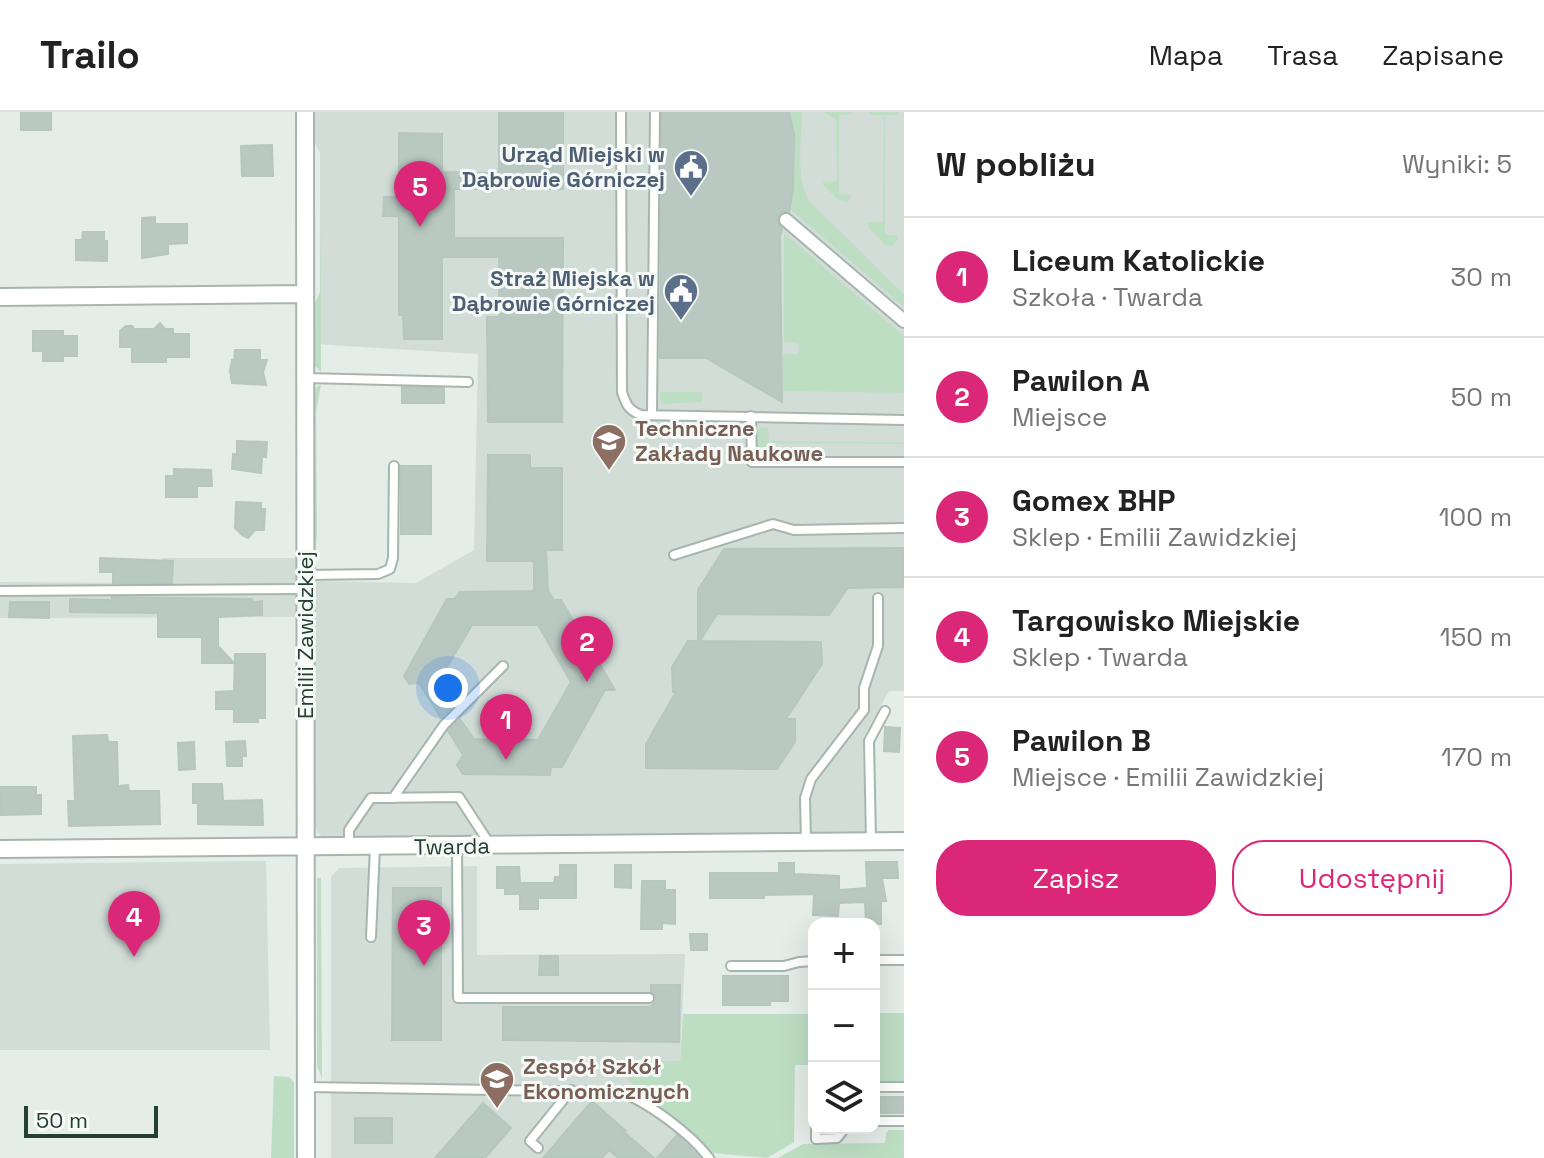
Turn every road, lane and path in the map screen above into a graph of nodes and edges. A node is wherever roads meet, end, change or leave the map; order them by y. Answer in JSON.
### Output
{"nodes":[{"id":1,"x":305,"y":112,"type":"edge"},
{"id":2,"x":621,"y":112,"type":"edge"},
{"id":3,"x":655,"y":112,"type":"edge"},
{"id":4,"x":786,"y":220,"type":"dead end"},
{"id":5,"x":305,"y":294,"type":"junction"},
{"id":6,"x":0,"y":297,"type":"edge"},
{"id":7,"x":904,"y":321,"type":"edge"},
{"id":8,"x":305,"y":378,"type":"junction"},
{"id":9,"x":468,"y":382,"type":"dead end"},
{"id":10,"x":652,"y":415,"type":"junction"},
{"id":11,"x":751,"y":416,"type":"junction"},
{"id":12,"x":904,"y":420,"type":"edge"},
{"id":13,"x":904,"y":462,"type":"edge"},
{"id":14,"x":394,"y":466,"type":"dead end"},
{"id":15,"x":904,"y":528,"type":"edge"},
{"id":16,"x":674,"y":555,"type":"dead end"},
{"id":17,"x":305,"y":582,"type":"junction"},
{"id":18,"x":0,"y":591,"type":"edge"},
{"id":19,"x":878,"y":598,"type":"dead end"},
{"id":20,"x":503,"y":666,"type":"dead end"},
{"id":21,"x":885,"y":711,"type":"dead end"},
{"id":22,"x":393,"y":798,"type":"junction"},
{"id":23,"x":904,"y":841,"type":"edge"},
{"id":24,"x":871,"y":842,"type":"junction"},
{"id":25,"x":806,"y":843,"type":"junction"},
{"id":26,"x":457,"y":846,"type":"junction"},
{"id":27,"x":491,"y":846,"type":"junction"},
{"id":28,"x":305,"y":847,"type":"junction"},
{"id":29,"x":349,"y":847,"type":"junction"},
{"id":30,"x":375,"y":847,"type":"junction"},
{"id":31,"x":0,"y":849,"type":"edge"},
{"id":32,"x":371,"y":937,"type":"dead end"},
{"id":33,"x":880,"y":960,"type":"edge"},
{"id":34,"x":904,"y":960,"type":"edge"},
{"id":35,"x":808,"y":961,"type":"edge"},
{"id":36,"x":731,"y":966,"type":"dead end"},
{"id":37,"x":649,"y":998,"type":"dead end"},
{"id":38,"x":305,"y":1087,"type":"junction"},
{"id":39,"x":880,"y":1087,"type":"edge"},
{"id":40,"x":904,"y":1087,"type":"edge"},
{"id":41,"x":571,"y":1090,"type":"junction"},
{"id":42,"x":880,"y":1121,"type":"edge"},
{"id":43,"x":904,"y":1121,"type":"edge"},
{"id":44,"x":816,"y":1134,"type":"edge"},
{"id":45,"x":840,"y":1134,"type":"edge"},
{"id":46,"x":538,"y":1148,"type":"dead end"},
{"id":47,"x":306,"y":1158,"type":"edge"},
{"id":48,"x":709,"y":1158,"type":"edge"}],
"edges":[{"from":1,"to":5,"type":"street","name":"Emilii Zawidzkiej"},
{"from":2,"to":10,"type":"lane"},
{"from":3,"to":10,"type":"lane"},
{"from":4,"to":7,"type":"street"},
{"from":5,"to":6,"type":"street"},
{"from":5,"to":8,"type":"street","name":"Emilii Zawidzkiej"},
{"from":8,"to":9,"type":"lane"},
{"from":8,"to":17,"type":"street","name":"Emilii Zawidzkiej"},
{"from":10,"to":11,"type":"lane"},
{"from":11,"to":12,"type":"lane"},
{"from":11,"to":13,"type":"lane"},
{"from":14,"to":17,"type":"lane"},
{"from":15,"to":16,"type":"lane"},
{"from":17,"to":18,"type":"lane"},
{"from":17,"to":28,"type":"street","name":"Emilii Zawidzkiej"},
{"from":19,"to":25,"type":"lane"},
{"from":20,"to":22,"type":"lane"},
{"from":21,"to":24,"type":"lane"},
{"from":22,"to":27,"type":"lane"},
{"from":22,"to":29,"type":"lane"},
{"from":23,"to":24,"type":"street","name":"Twarda"},
{"from":24,"to":25,"type":"street","name":"Twarda"},
{"from":25,"to":27,"type":"street","name":"Twarda"},
{"from":26,"to":27,"type":"street","name":"Twarda"},
{"from":26,"to":30,"type":"street","name":"Twarda"},
{"from":26,"to":37,"type":"lane"},
{"from":28,"to":29,"type":"street","name":"Twarda"},
{"from":28,"to":31,"type":"street","name":"Twarda"},
{"from":28,"to":38,"type":"street","name":"Emilii Zawidzkiej"},
{"from":29,"to":30,"type":"street","name":"Twarda"},
{"from":30,"to":32,"type":"lane"},
{"from":33,"to":34,"type":"lane"},
{"from":35,"to":36,"type":"lane"},
{"from":38,"to":41,"type":"lane"},
{"from":38,"to":47,"type":"street","name":"Emilii Zawidzkiej"},
{"from":39,"to":40,"type":"lane"},
{"from":41,"to":46,"type":"lane"},
{"from":41,"to":48,"type":"lane"},
{"from":42,"to":43,"type":"lane"},
{"from":44,"to":45,"type":"lane"}]}
